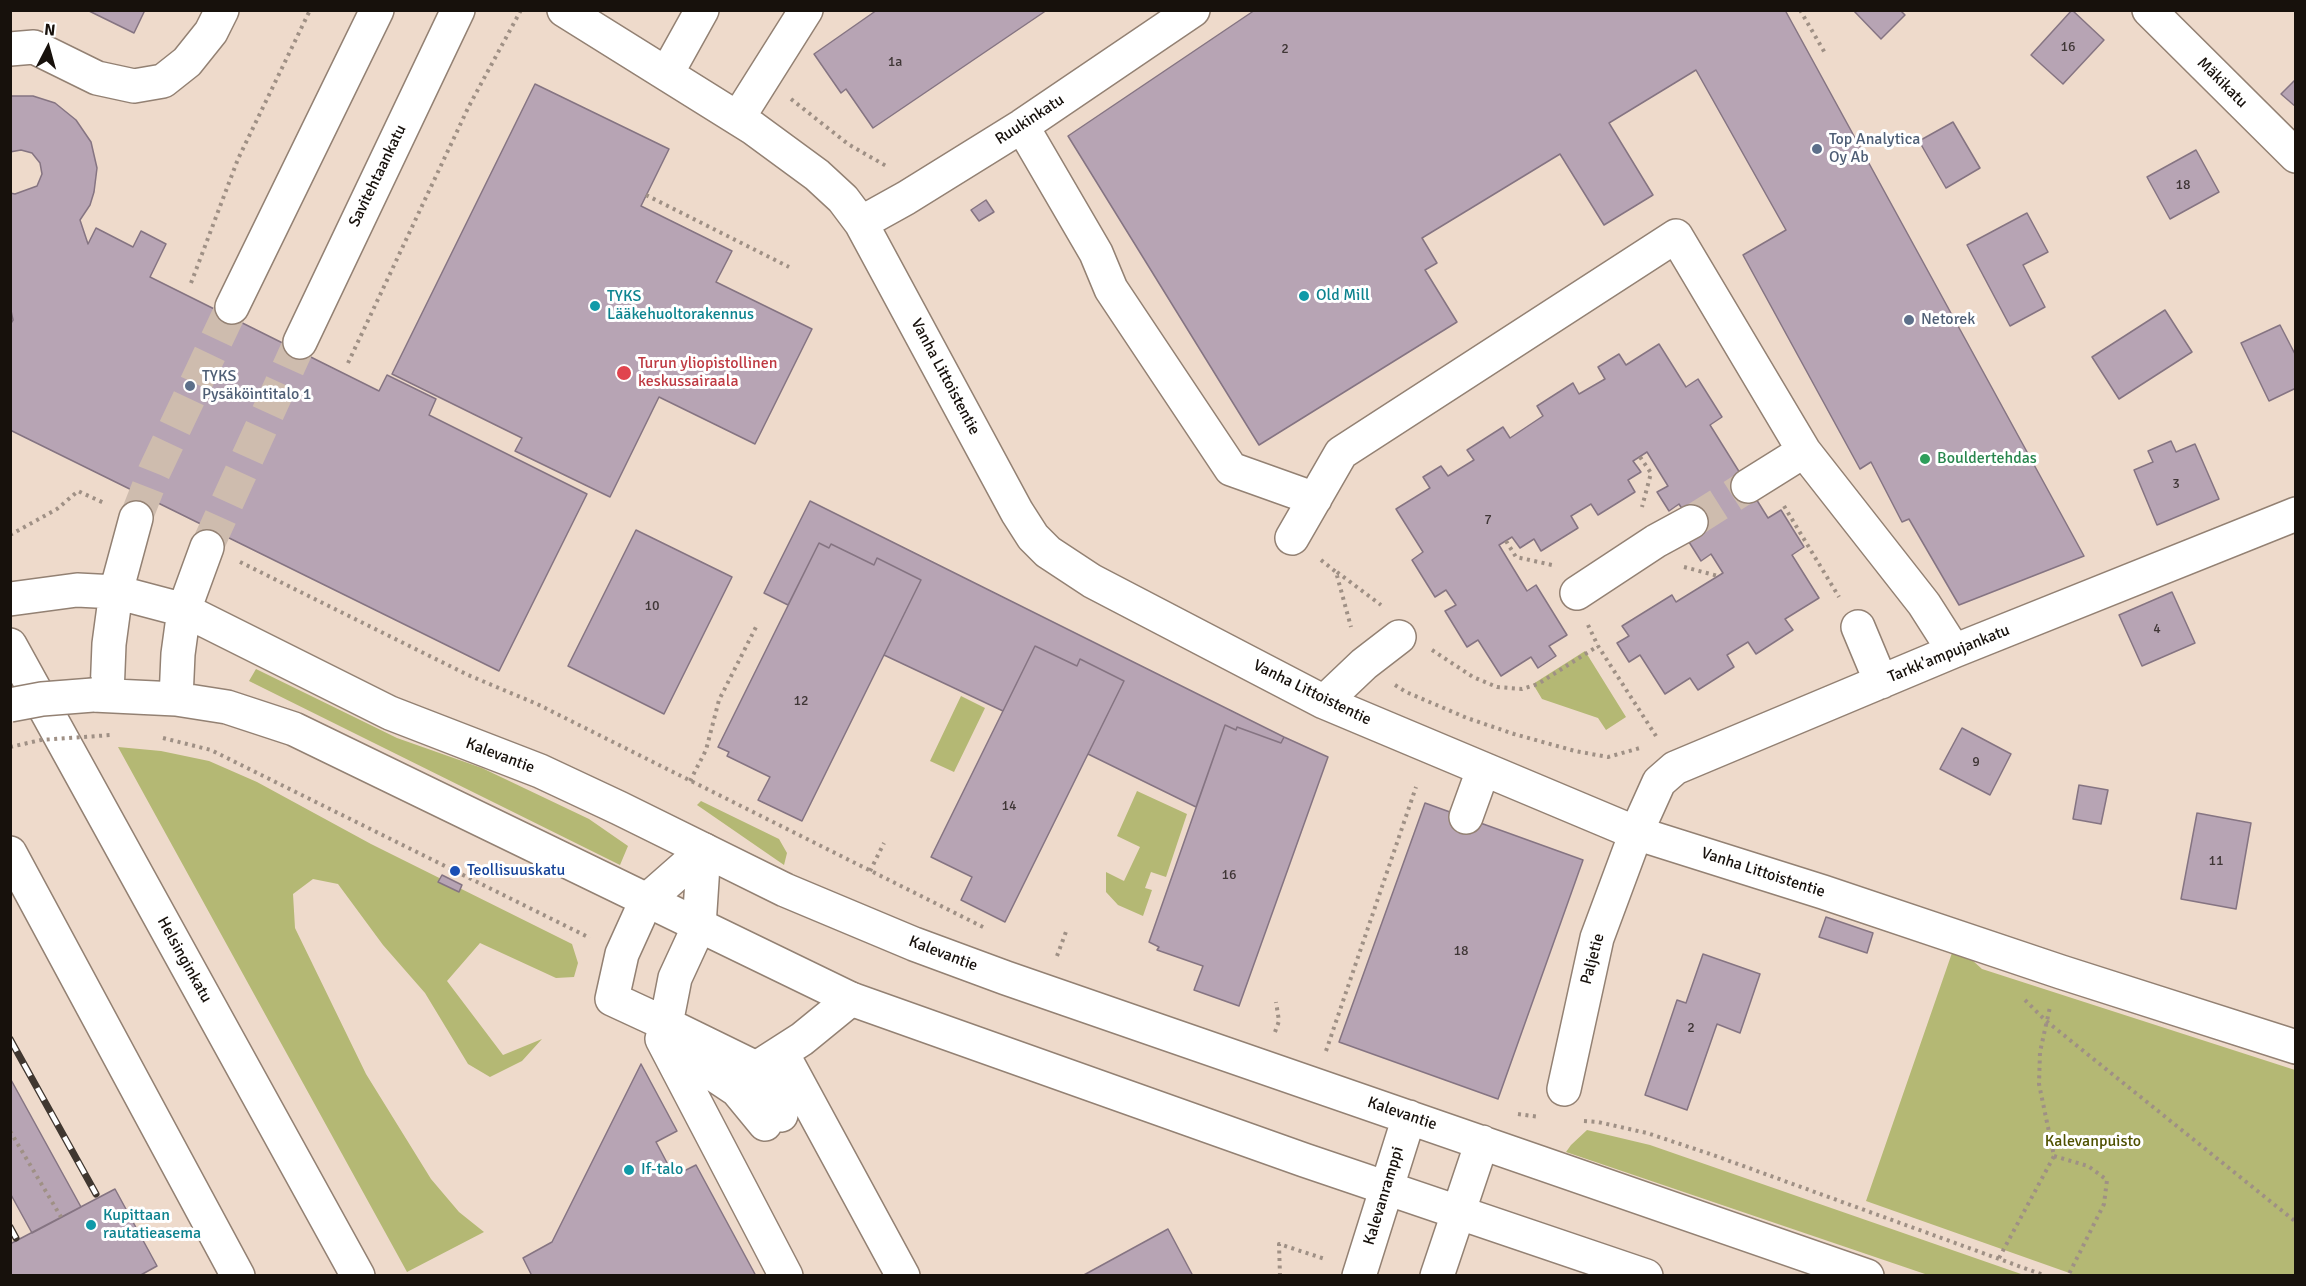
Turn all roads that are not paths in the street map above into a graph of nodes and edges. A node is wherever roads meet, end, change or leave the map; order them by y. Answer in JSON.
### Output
{"nodes":[{"id":1,"x":222,"y":10,"type":"edge"},
{"id":2,"x":377,"y":10,"type":"edge"},
{"id":3,"x":458,"y":10,"type":"edge"},
{"id":4,"x":564,"y":10,"type":"edge"},
{"id":5,"x":702,"y":10,"type":"edge"},
{"id":6,"x":806,"y":10,"type":"edge"},
{"id":7,"x":1193,"y":10,"type":"edge"},
{"id":8,"x":2149,"y":10,"type":"edge"},
{"id":9,"x":10,"y":49,"type":"edge"},
{"id":10,"x":667,"y":73,"type":"junction"},
{"id":11,"x":738,"y":118,"type":"junction"},
{"id":12,"x":1022,"y":126,"type":"junction"},
{"id":13,"x":2295,"y":156,"type":"edge"},
{"id":14,"x":861,"y":223,"type":"junction"},
{"id":15,"x":232,"y":307,"type":"tunnel mouth"},
{"id":16,"x":300,"y":342,"type":"tunnel mouth"},
{"id":17,"x":1804,"y":451,"type":"junction"},
{"id":18,"x":1757,"y":480,"type":"tunnel mouth"},
{"id":19,"x":1315,"y":499,"type":"junction"},
{"id":20,"x":2295,"y":513,"type":"edge"},
{"id":21,"x":136,"y":518,"type":"tunnel mouth"},
{"id":22,"x":1690,"y":522,"type":"tunnel mouth"},
{"id":23,"x":1292,"y":538,"type":"road end"},
{"id":24,"x":207,"y":547,"type":"tunnel mouth"},
{"id":25,"x":116,"y":592,"type":"junction"},
{"id":26,"x":1577,"y":592,"type":"road end"},
{"id":27,"x":10,"y":599,"type":"edge"},
{"id":28,"x":184,"y":609,"type":"junction"},
{"id":29,"x":1858,"y":627,"type":"road end"},
{"id":30,"x":1399,"y":637,"type":"dead end"},
{"id":31,"x":10,"y":645,"type":"edge"},
{"id":32,"x":1954,"y":651,"type":"junction"},
{"id":33,"x":1881,"y":682,"type":"junction"},
{"id":34,"x":100,"y":695,"type":"junction"},
{"id":35,"x":176,"y":699,"type":"junction"},
{"id":36,"x":1324,"y":702,"type":"junction"},
{"id":37,"x":10,"y":705,"type":"edge"},
{"id":38,"x":1484,"y":770,"type":"junction"},
{"id":39,"x":1466,"y":818,"type":"dead end"},
{"id":40,"x":1636,"y":833,"type":"junction"},
{"id":41,"x":704,"y":850,"type":"junction"},
{"id":42,"x":10,"y":853,"type":"edge"},
{"id":43,"x":646,"y":901,"type":"junction"},
{"id":44,"x":699,"y":926,"type":"junction"},
{"id":45,"x":851,"y":999,"type":"junction"},
{"id":46,"x":664,"y":1032,"type":"junction"},
{"id":47,"x":2295,"y":1047,"type":"edge"},
{"id":48,"x":769,"y":1060,"type":"junction"},
{"id":49,"x":1564,"y":1089,"type":"dead end"},
{"id":50,"x":1409,"y":1117,"type":"junction"},
{"id":51,"x":1482,"y":1142,"type":"junction"},
{"id":52,"x":1386,"y":1188,"type":"junction"},
{"id":53,"x":1459,"y":1212,"type":"junction"},
{"id":54,"x":238,"y":1275,"type":"edge"},
{"id":55,"x":358,"y":1275,"type":"edge"},
{"id":56,"x":786,"y":1275,"type":"edge"},
{"id":57,"x":903,"y":1275,"type":"edge"},
{"id":58,"x":1359,"y":1275,"type":"edge"},
{"id":59,"x":1437,"y":1275,"type":"edge"},
{"id":60,"x":1646,"y":1275,"type":"edge"},
{"id":61,"x":1867,"y":1275,"type":"edge"}],
"edges":[{"from":1,"to":9,"type":"main road"},
{"from":2,"to":15,"type":"main road"},
{"from":3,"to":16,"type":"main road","name":"Savitehtaankatu"},
{"from":4,"to":10,"type":"main road","name":"Vanha Littoistentie"},
{"from":5,"to":10,"type":"main road"},
{"from":6,"to":11,"type":"main road"},
{"from":7,"to":12,"type":"main road","name":"Ruukinkatu"},
{"from":8,"to":13,"type":"main road","name":"Mäkikatu"},
{"from":10,"to":11,"type":"main road","name":"Vanha Littoistentie"},
{"from":11,"to":14,"type":"main road","name":"Vanha Littoistentie"},
{"from":12,"to":14,"type":"main road","name":"Ruukinkatu"},
{"from":12,"to":19,"type":"main road"},
{"from":14,"to":36,"type":"main road","name":"Vanha Littoistentie"},
{"from":17,"to":18,"type":"main road"},
{"from":17,"to":19,"type":"main road"},
{"from":17,"to":32,"type":"main road"},
{"from":19,"to":23,"type":"main road"},
{"from":20,"to":32,"type":"main road","name":"Tarkk'ampujankatu"},
{"from":21,"to":25,"type":"main road"},
{"from":22,"to":26,"type":"main road"},
{"from":24,"to":28,"type":"main road"},
{"from":25,"to":27,"type":"main road","name":"Kalevantie"},
{"from":25,"to":28,"type":"main road","name":"Kalevantie"},
{"from":25,"to":34,"type":"main road"},
{"from":28,"to":35,"type":"main road"},
{"from":28,"to":41,"type":"main road","name":"Kalevantie"},
{"from":29,"to":33,"type":"main road"},
{"from":30,"to":36,"type":"main road"},
{"from":31,"to":55,"type":"main road","name":"Helsinginkatu"},
{"from":32,"to":33,"type":"main road","name":"Tarkk'ampujankatu"},
{"from":33,"to":40,"type":"main road","name":"Tarkk'ampujankatu"},
{"from":34,"to":35,"type":"main road"},
{"from":34,"to":37,"type":"main road","bridge":true},
{"from":35,"to":43,"type":"main road"},
{"from":36,"to":38,"type":"main road","name":"Vanha Littoistentie"},
{"from":38,"to":39,"type":"main road"},
{"from":38,"to":40,"type":"main road","name":"Vanha Littoistentie"},
{"from":40,"to":47,"type":"main road","name":"Vanha Littoistentie"},
{"from":40,"to":49,"type":"main road","name":"Paljetie"},
{"from":41,"to":43,"type":"main road"},
{"from":41,"to":44,"type":"main road"},
{"from":41,"to":50,"type":"main road","name":"Kalevantie"},
{"from":42,"to":54,"type":"main road"},
{"from":43,"to":44,"type":"main road"},
{"from":43,"to":46,"type":"main road"},
{"from":44,"to":45,"type":"main road"},
{"from":44,"to":46,"type":"main road"},
{"from":45,"to":48,"type":"main road"},
{"from":45,"to":52,"type":"main road"},
{"from":46,"to":48,"type":"main road"},
{"from":46,"to":48,"type":"main road"},
{"from":46,"to":56,"type":"main road"},
{"from":48,"to":57,"type":"main road"},
{"from":50,"to":51,"type":"main road","name":"Kalevantie"},
{"from":50,"to":52,"type":"main road","name":"Kalevanramppi"},
{"from":51,"to":53,"type":"main road"},
{"from":51,"to":61,"type":"main road","name":"Kalevantie"},
{"from":52,"to":53,"type":"main road"},
{"from":52,"to":58,"type":"main road","name":"Kalevanramppi"},
{"from":53,"to":59,"type":"main road"},
{"from":53,"to":60,"type":"main road"}]}
